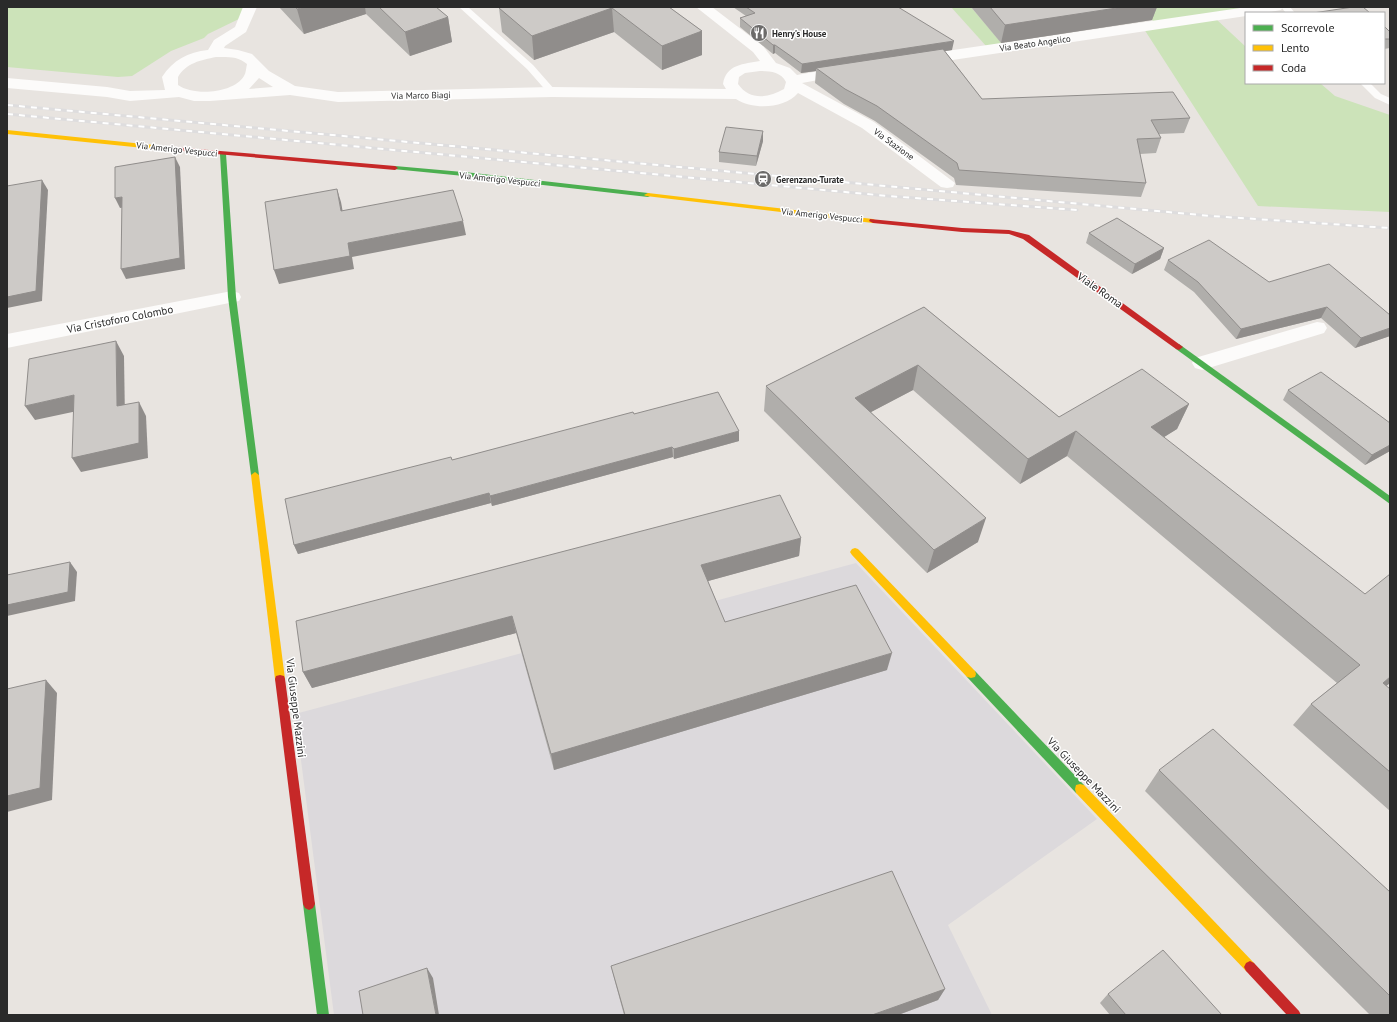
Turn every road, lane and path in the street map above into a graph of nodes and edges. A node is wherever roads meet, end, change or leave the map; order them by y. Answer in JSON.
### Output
{"nodes":[{"id":1,"x":250,"y":7,"type":"edge"},
{"id":2,"x":463,"y":7,"type":"edge"},
{"id":3,"x":703,"y":7,"type":"edge"},
{"id":4,"x":1276,"y":7,"type":"edge"},
{"id":5,"x":750,"y":44,"type":"junction"},
{"id":6,"x":214,"y":53,"type":"junction"},
{"id":7,"x":905,"y":62,"type":"edge"},
{"id":8,"x":254,"y":65,"type":"junction"},
{"id":9,"x":750,"y":67,"type":"junction"},
{"id":10,"x":771,"y":67,"type":"junction"},
{"id":11,"x":858,"y":69,"type":"edge"},
{"id":12,"x":733,"y":76,"type":"junction"},
{"id":13,"x":169,"y":78,"type":"junction"},
{"id":14,"x":7,"y":83,"type":"edge"},
{"id":15,"x":1366,"y":84,"type":"edge"},
{"id":16,"x":791,"y":87,"type":"junction"},
{"id":17,"x":290,"y":90,"type":"junction"},
{"id":18,"x":106,"y":92,"type":"junction"},
{"id":19,"x":552,"y":92,"type":"junction"},
{"id":20,"x":635,"y":92,"type":"junction"},
{"id":21,"x":178,"y":93,"type":"junction"},
{"id":22,"x":737,"y":94,"type":"junction"},
{"id":23,"x":213,"y":96,"type":"junction"},
{"id":24,"x":1390,"y":102,"type":"edge"},
{"id":25,"x":7,"y":132,"type":"edge"},
{"id":26,"x":223,"y":154,"type":"junction"},
{"id":27,"x":947,"y":183,"type":"dead end"},
{"id":28,"x":993,"y":231,"type":"joint"},
{"id":29,"x":232,"y":297,"type":"junction"},
{"id":30,"x":1317,"y":328,"type":"dead end"},
{"id":31,"x":7,"y":341,"type":"edge"},
{"id":32,"x":1202,"y":363,"type":"junction"},
{"id":33,"x":1390,"y":501,"type":"edge"},
{"id":34,"x":855,"y":552,"type":"dead end"},
{"id":35,"x":323,"y":1015,"type":"edge"},
{"id":36,"x":1295,"y":1015,"type":"edge"}],
"edges":[{"from":1,"to":6,"type":"street"},
{"from":2,"to":19,"type":"lane"},
{"from":3,"to":5,"type":"street"},
{"from":4,"to":7,"type":"street","name":"Via Beato Angelico"},
{"from":5,"to":9,"type":"street"},
{"from":5,"to":10,"type":"street"},
{"from":6,"to":8,"type":"street","name":"Via Marco Biagi"},
{"from":6,"to":13,"type":"street","name":"Via Marco Biagi"},
{"from":8,"to":17,"type":"street","name":"Via Marco Biagi"},
{"from":8,"to":23,"type":"street"},
{"from":9,"to":10,"type":"street"},
{"from":9,"to":12,"type":"street"},
{"from":10,"to":16,"type":"street"},
{"from":11,"to":16,"type":"street"},
{"from":12,"to":20,"type":"street","name":"Via Marco Biagi"},
{"from":12,"to":22,"type":"street"},
{"from":13,"to":18,"type":"street"},
{"from":13,"to":21,"type":"street"},
{"from":14,"to":18,"type":"street"},
{"from":15,"to":24,"type":"lane"},
{"from":16,"to":22,"type":"street"},
{"from":16,"to":27,"type":"street","name":"Via Stazione"},
{"from":17,"to":19,"type":"street","name":"Via Marco Biagi"},
{"from":17,"to":23,"type":"street","name":"Via Marco Biagi"},
{"from":18,"to":21,"type":"street"},
{"from":19,"to":20,"type":"street","name":"Via Marco Biagi"},
{"from":20,"to":22,"type":"street","name":"Via Marco Biagi"},
{"from":21,"to":23,"type":"street"},
{"from":25,"to":26,"type":"street","name":"Via Amerigo Vespucci"},
{"from":26,"to":28,"type":"street","name":"Via Amerigo Vespucci"},
{"from":26,"to":29,"type":"street"},
{"from":28,"to":32,"type":"street","name":"Viale Roma"},
{"from":29,"to":31,"type":"street","name":"Via Cristoforo Colombo"},
{"from":29,"to":35,"type":"street","name":"Via Giuseppe Mazzini"},
{"from":30,"to":32,"type":"street"},
{"from":32,"to":33,"type":"street","name":"Viale Roma"},
{"from":34,"to":36,"type":"street","name":"Via Giuseppe Mazzini"}]}
